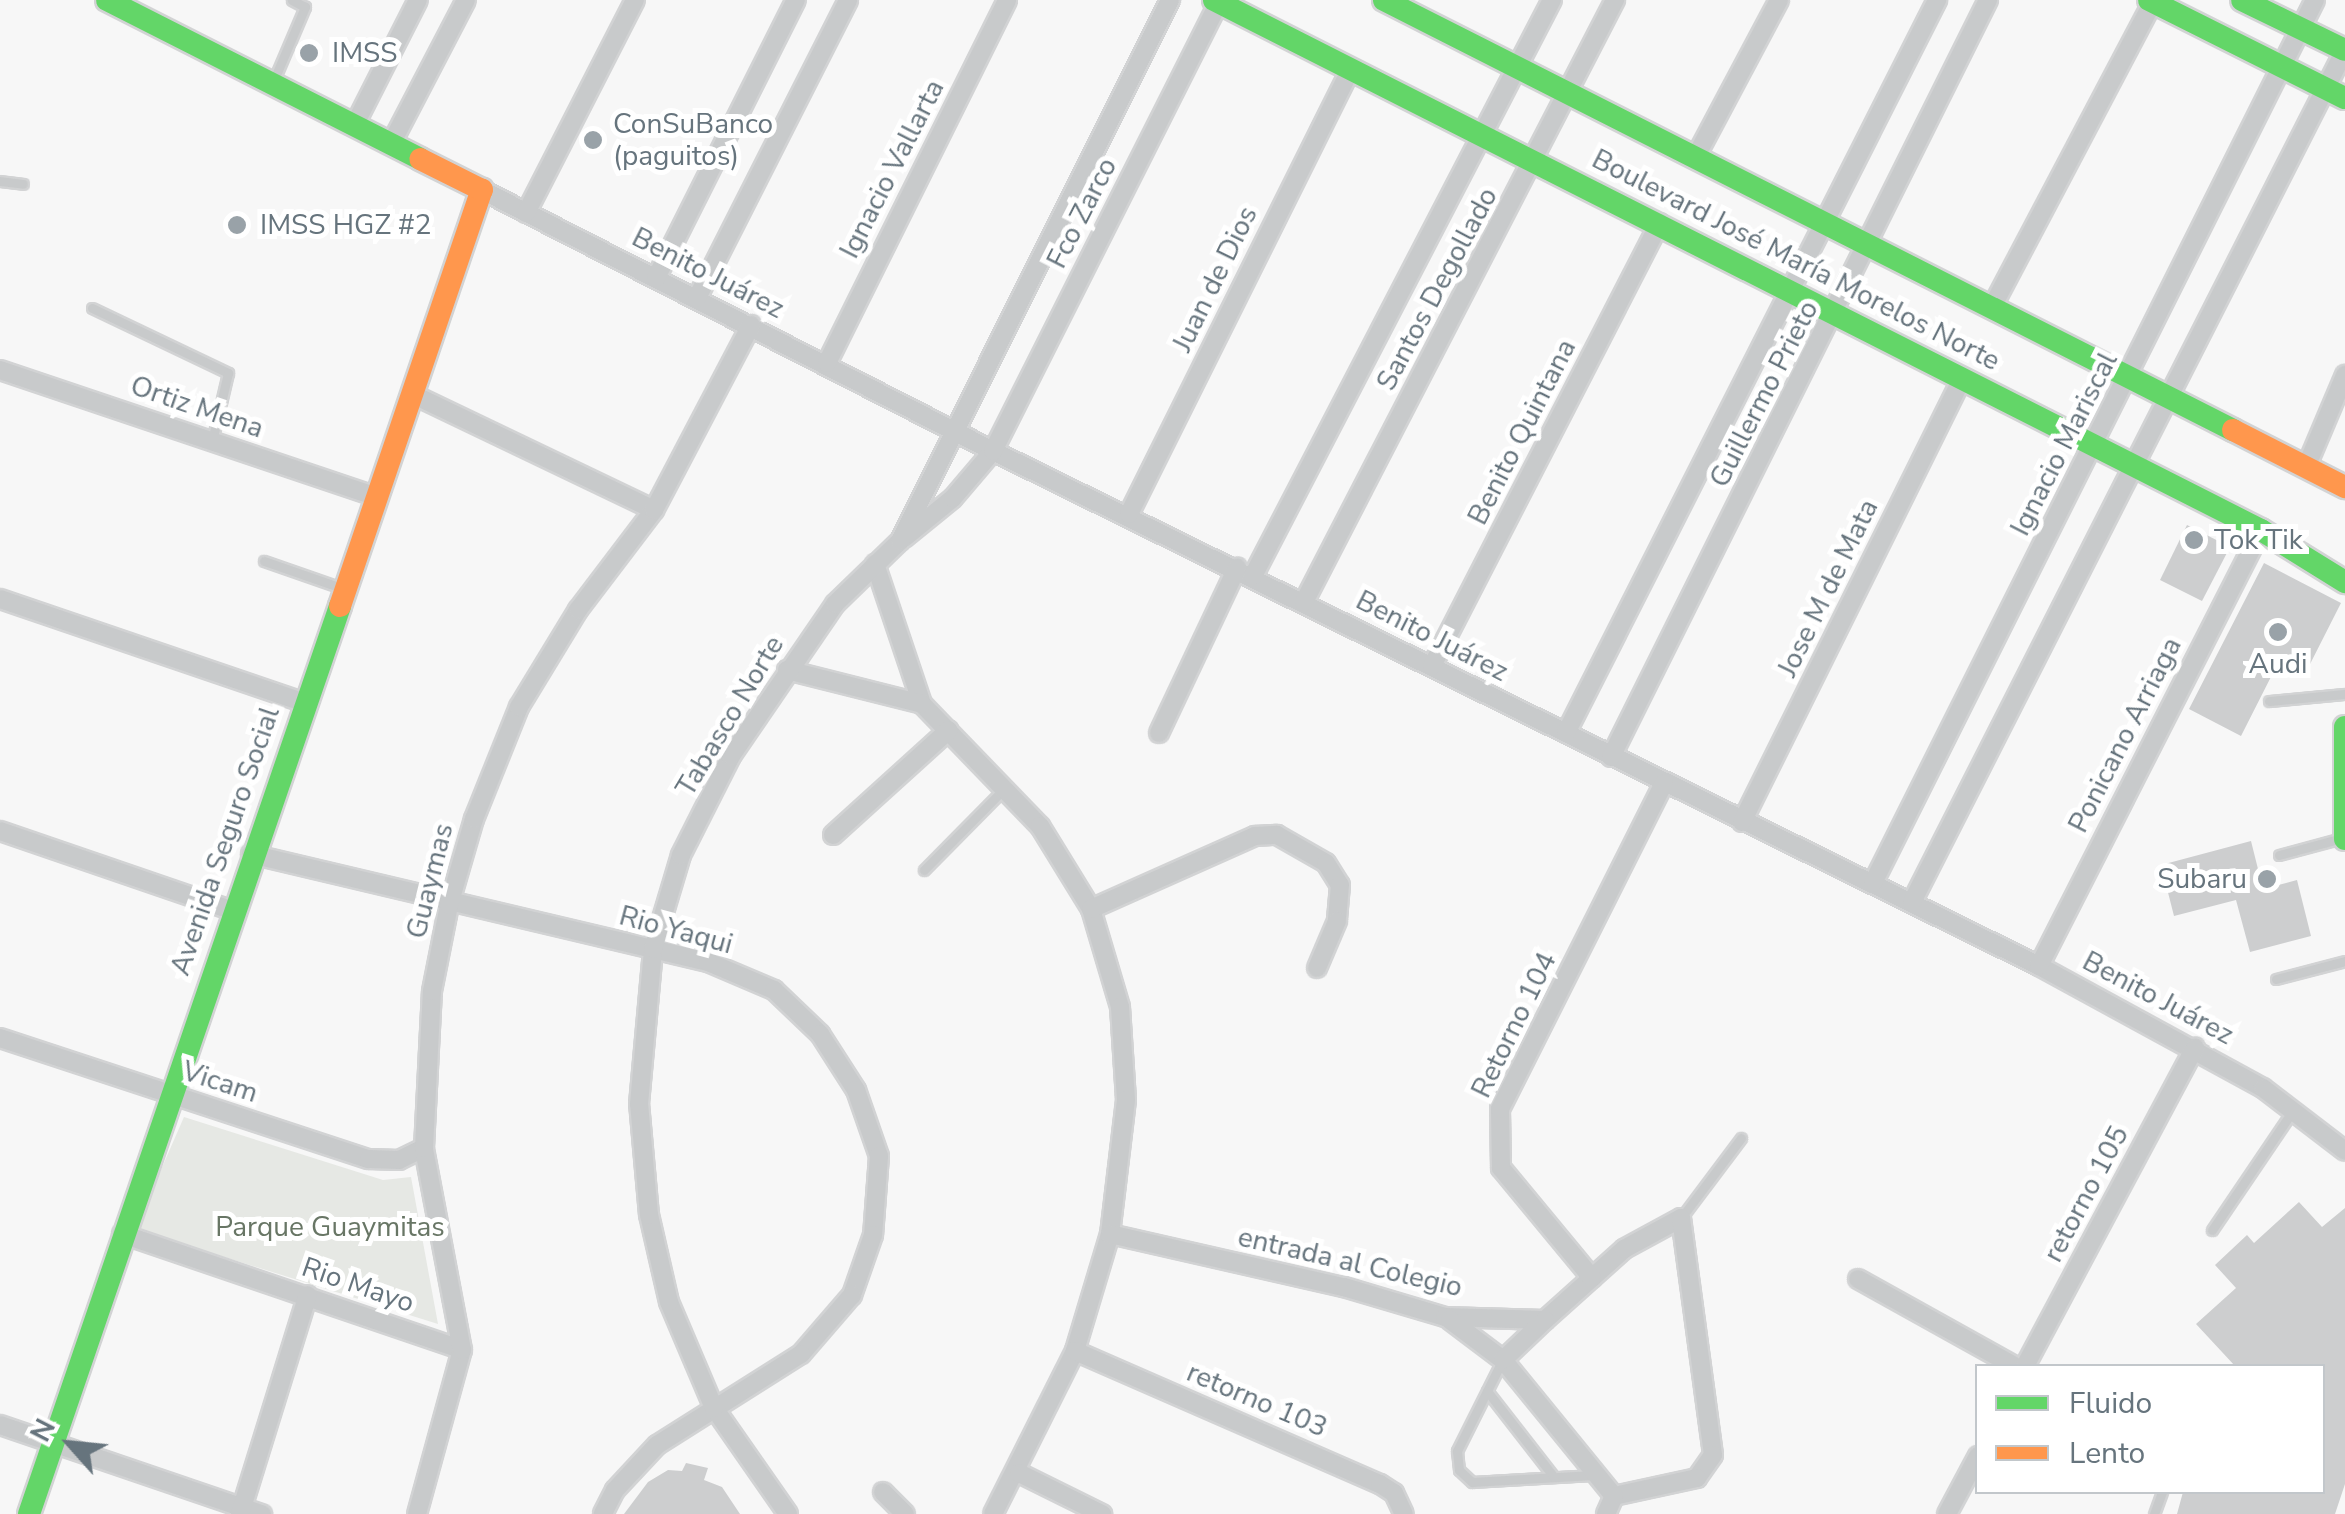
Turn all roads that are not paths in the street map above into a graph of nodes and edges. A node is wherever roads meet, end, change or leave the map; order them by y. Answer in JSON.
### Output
{"nodes":[{"id":1,"x":106,"y":0,"type":"edge"},
{"id":2,"x":292,"y":0,"type":"edge"},
{"id":3,"x":418,"y":0,"type":"edge"},
{"id":4,"x":466,"y":0,"type":"edge"},
{"id":5,"x":635,"y":0,"type":"edge"},
{"id":6,"x":796,"y":0,"type":"edge"},
{"id":7,"x":848,"y":0,"type":"edge"},
{"id":8,"x":1008,"y":0,"type":"edge"},
{"id":9,"x":1170,"y":0,"type":"edge"},
{"id":10,"x":1384,"y":0,"type":"edge"},
{"id":11,"x":1552,"y":0,"type":"edge"},
{"id":12,"x":1615,"y":0,"type":"edge"},
{"id":13,"x":1779,"y":0,"type":"edge"},
{"id":14,"x":1937,"y":0,"type":"edge"},
{"id":15,"x":1988,"y":0,"type":"edge"},
{"id":16,"x":2242,"y":0,"type":"edge"},
{"id":17,"x":2315,"y":0,"type":"edge"},
{"id":18,"x":1218,"y":1,"type":"edge"},
{"id":19,"x":2151,"y":1,"type":"edge"},
{"id":20,"x":2300,"y":28,"type":"junction"},
{"id":21,"x":2345,"y":50,"type":"edge"},
{"id":22,"x":2281,"y":64,"type":"junction"},
{"id":23,"x":1351,"y":68,"type":"junction"},
{"id":24,"x":1518,"y":68,"type":"junction"},
{"id":25,"x":272,"y":84,"type":"junction"},
{"id":26,"x":1570,"y":94,"type":"junction"},
{"id":27,"x":2336,"y":94,"type":"edge"},
{"id":28,"x":354,"y":126,"type":"junction"},
{"id":29,"x":1482,"y":134,"type":"junction"},
{"id":30,"x":392,"y":144,"type":"junction"},
{"id":31,"x":1694,"y":158,"type":"junction"},
{"id":32,"x":1536,"y":161,"type":"junction"},
{"id":33,"x":0,"y":181,"type":"edge"},
{"id":34,"x":22,"y":184,"type":"dead end"},
{"id":35,"x":482,"y":190,"type":"junction"},
{"id":36,"x":526,"y":212,"type":"junction"},
{"id":37,"x":1660,"y":223,"type":"junction"},
{"id":38,"x":1820,"y":224,"type":"junction"},
{"id":39,"x":1867,"y":248,"type":"junction"},
{"id":40,"x":656,"y":278,"type":"junction"},
{"id":41,"x":1788,"y":290,"type":"junction"},
{"id":42,"x":697,"y":298,"type":"junction"},
{"id":43,"x":92,"y":308,"type":"dead end"},
{"id":44,"x":1991,"y":310,"type":"junction"},
{"id":45,"x":1836,"y":314,"type":"junction"},
{"id":46,"x":751,"y":325,"type":"junction"},
{"id":47,"x":826,"y":363,"type":"junction"},
{"id":48,"x":0,"y":370,"type":"edge"},
{"id":49,"x":2345,"y":376,"type":"edge"},
{"id":50,"x":1962,"y":379,"type":"junction"},
{"id":51,"x":2128,"y":380,"type":"junction"},
{"id":52,"x":412,"y":394,"type":"junction"},
{"id":53,"x":2167,"y":397,"type":"junction"},
{"id":54,"x":952,"y":430,"type":"junction"},
{"id":55,"x":212,"y":441,"type":"junction"},
{"id":56,"x":2094,"y":446,"type":"junction"},
{"id":57,"x":993,"y":451,"type":"junction"},
{"id":58,"x":2132,"y":464,"type":"junction"},
{"id":59,"x":2307,"y":466,"type":"junction"},
{"id":60,"x":2345,"y":487,"type":"edge"},
{"id":61,"x":377,"y":496,"type":"junction"},
{"id":62,"x":654,"y":510,"type":"junction"},
{"id":63,"x":1129,"y":514,"type":"junction"},
{"id":64,"x":2260,"y":530,"type":"junction"},
{"id":65,"x":900,"y":541,"type":"junction"},
{"id":66,"x":264,"y":561,"type":"dead end"},
{"id":67,"x":875,"y":564,"type":"junction"},
{"id":68,"x":1245,"y":572,"type":"junction"},
{"id":69,"x":2345,"y":582,"type":"edge"},
{"id":70,"x":345,"y":589,"type":"junction"},
{"id":71,"x":0,"y":600,"type":"edge"},
{"id":72,"x":1304,"y":602,"type":"junction"},
{"id":73,"x":1432,"y":666,"type":"junction"},
{"id":74,"x":788,"y":670,"type":"junction"},
{"id":75,"x":2345,"y":694,"type":"edge"},
{"id":76,"x":2269,"y":701,"type":"dead end"},
{"id":77,"x":305,"y":703,"type":"junction"},
{"id":78,"x":922,"y":704,"type":"junction"},
{"id":79,"x":2345,"y":727,"type":"edge"},
{"id":80,"x":949,"y":730,"type":"junction"},
{"id":81,"x":1158,"y":733,"type":"dead end"},
{"id":82,"x":1566,"y":734,"type":"junction"},
{"id":83,"x":1610,"y":757,"type":"junction"},
{"id":84,"x":1664,"y":783,"type":"junction"},
{"id":85,"x":1005,"y":788,"type":"junction"},
{"id":86,"x":1742,"y":822,"type":"junction"},
{"id":87,"x":0,"y":831,"type":"edge"},
{"id":88,"x":833,"y":834,"type":"dead end"},
{"id":89,"x":2345,"y":838,"type":"edge"},
{"id":90,"x":251,"y":854,"type":"junction"},
{"id":91,"x":2279,"y":855,"type":"dead end"},
{"id":92,"x":924,"y":870,"type":"dead end"},
{"id":93,"x":1872,"y":882,"type":"junction"},
{"id":94,"x":1912,"y":902,"type":"junction"},
{"id":95,"x":449,"y":905,"type":"junction"},
{"id":96,"x":1091,"y":909,"type":"junction"},
{"id":97,"x":232,"y":910,"type":"junction"},
{"id":98,"x":653,"y":949,"type":"junction"},
{"id":99,"x":2345,"y":962,"type":"edge"},
{"id":100,"x":2039,"y":966,"type":"junction"},
{"id":101,"x":1316,"y":968,"type":"dead end"},
{"id":102,"x":2276,"y":979,"type":"dead end"},
{"id":103,"x":0,"y":1038,"type":"edge"},
{"id":104,"x":2195,"y":1048,"type":"junction"},
{"id":105,"x":169,"y":1094,"type":"junction"},
{"id":106,"x":2294,"y":1109,"type":"junction"},
{"id":107,"x":1741,"y":1138,"type":"dead end"},
{"id":108,"x":424,"y":1148,"type":"junction"},
{"id":109,"x":2345,"y":1151,"type":"edge"},
{"id":110,"x":1681,"y":1218,"type":"junction"},
{"id":111,"x":2212,"y":1230,"type":"dead end"},
{"id":112,"x":122,"y":1234,"type":"junction"},
{"id":113,"x":1110,"y":1234,"type":"junction"},
{"id":114,"x":1592,"y":1278,"type":"junction"},
{"id":115,"x":1858,"y":1279,"type":"dead end"},
{"id":116,"x":308,"y":1296,"type":"junction"},
{"id":117,"x":1446,"y":1318,"type":"junction"},
{"id":118,"x":1544,"y":1320,"type":"junction"},
{"id":119,"x":462,"y":1350,"type":"junction"},
{"id":120,"x":1075,"y":1352,"type":"junction"},
{"id":121,"x":1503,"y":1360,"type":"junction"},
{"id":122,"x":2010,"y":1364,"type":"edge"},
{"id":123,"x":2026,"y":1364,"type":"edge"},
{"id":124,"x":1487,"y":1391,"type":"junction"},
{"id":125,"x":714,"y":1408,"type":"junction"},
{"id":126,"x":0,"y":1425,"type":"edge"},
{"id":127,"x":53,"y":1443,"type":"junction"},
{"id":128,"x":1975,"y":1462,"type":"edge"},
{"id":129,"x":1019,"y":1473,"type":"junction"},
{"id":130,"x":1596,"y":1475,"type":"junction"},
{"id":131,"x":1554,"y":1477,"type":"junction"},
{"id":132,"x":883,"y":1492,"type":"dead end"},
{"id":133,"x":1610,"y":1505,"type":"edge"},
{"id":134,"x":241,"y":1510,"type":"edge"},
{"id":135,"x":29,"y":1514,"type":"edge"},
{"id":136,"x":262,"y":1514,"type":"edge"},
{"id":137,"x":417,"y":1514,"type":"edge"},
{"id":138,"x":603,"y":1514,"type":"edge"},
{"id":139,"x":788,"y":1514,"type":"edge"},
{"id":140,"x":905,"y":1514,"type":"edge"},
{"id":141,"x":994,"y":1514,"type":"edge"},
{"id":142,"x":1102,"y":1514,"type":"edge"},
{"id":143,"x":1404,"y":1514,"type":"edge"},
{"id":144,"x":1947,"y":1514,"type":"edge"}],
"edges":[{"from":1,"to":25,"type":"main road"},
{"from":2,"to":25,"type":"lane"},
{"from":3,"to":28,"type":"street"},
{"from":4,"to":30,"type":"street"},
{"from":5,"to":36,"type":"street"},
{"from":6,"to":40,"type":"street"},
{"from":7,"to":42,"type":"street"},
{"from":8,"to":47,"type":"street","name":"Ignacio Vallarta"},
{"from":9,"to":54,"type":"street","name":"Fco Zarco"},
{"from":10,"to":24,"type":"main road","name":"Boulevard José María Morelos Norte"},
{"from":11,"to":24,"type":"street","name":"Santos Degollado"},
{"from":12,"to":26,"type":"street","name":"Santos Degollado"},
{"from":13,"to":31,"type":"street"},
{"from":14,"to":38,"type":"street","name":"Guillermo Prieto"},
{"from":15,"to":39,"type":"street","name":"Guillermo Prieto"},
{"from":16,"to":20,"type":"main road"},
{"from":17,"to":20,"type":"street","name":"Ignacio Mariscal"},
{"from":18,"to":23,"type":"main road","name":"Boulevard José María Morelos Norte"},
{"from":18,"to":57,"type":"street","name":"Fco Zarco"},
{"from":19,"to":22,"type":"main road"},
{"from":19,"to":44,"type":"street"},
{"from":20,"to":21,"type":"main road"},
{"from":20,"to":22,"type":"street","name":"Ignacio Mariscal"},
{"from":21,"to":27,"type":"street"},
{"from":22,"to":27,"type":"main road"},
{"from":22,"to":51,"type":"street","name":"Ignacio Mariscal"},
{"from":23,"to":29,"type":"main road","name":"Boulevard José María Morelos Norte"},
{"from":23,"to":63,"type":"street","name":"Juan de Dios"},
{"from":24,"to":26,"type":"main road","name":"Boulevard José María Morelos Norte"},
{"from":24,"to":29,"type":"street","name":"Santos Degollado"},
{"from":25,"to":28,"type":"main road"},
{"from":26,"to":31,"type":"main road","name":"Boulevard José María Morelos Norte"},
{"from":26,"to":32,"type":"street","name":"Santos Degollado"},
{"from":27,"to":53,"type":"street"},
{"from":28,"to":30,"type":"main road"},
{"from":29,"to":32,"type":"main road","name":"Boulevard José María Morelos Norte"},
{"from":29,"to":68,"type":"street","name":"Santos Degollado"},
{"from":30,"to":35,"type":"main road"},
{"from":31,"to":38,"type":"main road","name":"Boulevard José María Morelos Norte"},
{"from":32,"to":37,"type":"main road","name":"Boulevard José María Morelos Norte"},
{"from":32,"to":72,"type":"street","name":"Santos Degollado"},
{"from":33,"to":34,"type":"lane"},
{"from":35,"to":36,"type":"street","name":"Benito Juárez"},
{"from":35,"to":52,"type":"main road","name":"Avenida Seguro Social"},
{"from":36,"to":40,"type":"street","name":"Benito Juárez"},
{"from":37,"to":41,"type":"main road","name":"Boulevard José María Morelos Norte"},
{"from":37,"to":73,"type":"street","name":"Benito Quintana"},
{"from":38,"to":39,"type":"main road","name":"Boulevard José María Morelos Norte"},
{"from":38,"to":41,"type":"street","name":"Guillermo Prieto"},
{"from":39,"to":44,"type":"main road","name":"Boulevard José María Morelos Norte"},
{"from":39,"to":45,"type":"street","name":"Guillermo Prieto"},
{"from":40,"to":42,"type":"street","name":"Benito Juárez"},
{"from":41,"to":45,"type":"main road","name":"Boulevard José María Morelos Norte"},
{"from":41,"to":82,"type":"street","name":"Guillermo Prieto"},
{"from":42,"to":46,"type":"street","name":"Benito Juárez"},
{"from":43,"to":55,"type":"lane"},
{"from":44,"to":51,"type":"main road","name":"Boulevard José María Morelos Norte"},
{"from":45,"to":50,"type":"main road","name":"Boulevard José María Morelos Norte"},
{"from":45,"to":83,"type":"street","name":"Guillermo Prieto"},
{"from":46,"to":47,"type":"street","name":"Benito Juárez"},
{"from":46,"to":62,"type":"street","name":"Guaymas"},
{"from":47,"to":54,"type":"street","name":"Benito Juárez"},
{"from":48,"to":55,"type":"street","name":"Ortiz Mena"},
{"from":49,"to":59,"type":"street"},
{"from":50,"to":56,"type":"main road","name":"Boulevard José María Morelos Norte"},
{"from":50,"to":86,"type":"street","name":"Jose M de Mata"},
{"from":51,"to":53,"type":"main road","name":"Boulevard José María Morelos Norte"},
{"from":51,"to":56,"type":"street","name":"Ignacio Mariscal"},
{"from":52,"to":61,"type":"main road","name":"Avenida Seguro Social"},
{"from":52,"to":62,"type":"street"},
{"from":53,"to":58,"type":"street"},
{"from":53,"to":59,"type":"main road","name":"Boulevard José María Morelos Norte"},
{"from":54,"to":57,"type":"street","name":"Benito Juárez"},
{"from":54,"to":65,"type":"street","name":"Tabasco Norte"},
{"from":55,"to":61,"type":"street","name":"Ortiz Mena"},
{"from":56,"to":58,"type":"main road","name":"Boulevard José María Morelos Norte"},
{"from":56,"to":93,"type":"street","name":"Ignacio Mariscal"},
{"from":57,"to":63,"type":"street","name":"Benito Juárez"},
{"from":57,"to":65,"type":"street","name":"Fco Zarco"},
{"from":58,"to":64,"type":"main road","name":"Boulevard José María Morelos Norte"},
{"from":58,"to":94,"type":"street"},
{"from":59,"to":60,"type":"main road","name":"Boulevard José María Morelos Norte"},
{"from":61,"to":70,"type":"main road","name":"Avenida Seguro Social"},
{"from":62,"to":95,"type":"street","name":"Guaymas"},
{"from":63,"to":68,"type":"street","name":"Benito Juárez"},
{"from":64,"to":69,"type":"main road","name":"Boulevard José María Morelos Norte"},
{"from":64,"to":100,"type":"street","name":"Ponicano Arriaga"},
{"from":65,"to":67,"type":"street","name":"Tabasco Norte"},
{"from":66,"to":70,"type":"lane"},
{"from":67,"to":74,"type":"street","name":"Tabasco Norte"},
{"from":67,"to":78,"type":"street"},
{"from":68,"to":72,"type":"street","name":"Benito Juárez"},
{"from":68,"to":81,"type":"street","name":"Santos Degollado"},
{"from":70,"to":77,"type":"main road","name":"Avenida Seguro Social"},
{"from":71,"to":77,"type":"street"},
{"from":72,"to":73,"type":"street","name":"Benito Juárez"},
{"from":73,"to":82,"type":"street","name":"Benito Juárez"},
{"from":74,"to":78,"type":"street"},
{"from":74,"to":98,"type":"street","name":"Tabasco Norte"},
{"from":75,"to":76,"type":"lane"},
{"from":77,"to":90,"type":"main road","name":"Avenida Seguro Social"},
{"from":78,"to":80,"type":"street"},
{"from":79,"to":89,"type":"main road"},
{"from":80,"to":85,"type":"street"},
{"from":80,"to":88,"type":"street"},
{"from":82,"to":83,"type":"street","name":"Benito Juárez"},
{"from":83,"to":84,"type":"street","name":"Benito Juárez"},
{"from":84,"to":86,"type":"street","name":"Benito Juárez"},
{"from":84,"to":114,"type":"street","name":"Retorno 104"},
{"from":85,"to":92,"type":"lane"},
{"from":85,"to":96,"type":"street"},
{"from":86,"to":93,"type":"street","name":"Benito Juárez"},
{"from":87,"to":97,"type":"street"},
{"from":89,"to":91,"type":"lane"},
{"from":90,"to":95,"type":"street","name":"Rio Yaqui"},
{"from":90,"to":97,"type":"main road","name":"Avenida Seguro Social"},
{"from":93,"to":94,"type":"street","name":"Benito Juárez"},
{"from":94,"to":100,"type":"street","name":"Benito Juárez"},
{"from":95,"to":98,"type":"street","name":"Rio Yaqui"},
{"from":95,"to":108,"type":"street","name":"Guaymas"},
{"from":96,"to":101,"type":"street"},
{"from":96,"to":113,"type":"street"},
{"from":97,"to":105,"type":"main road","name":"Avenida Seguro Social"},
{"from":98,"to":125,"type":"street","name":"Tabasco Norte"},
{"from":98,"to":125,"type":"street","name":"Rio Yaqui"},
{"from":99,"to":102,"type":"lane"},
{"from":100,"to":104,"type":"street","name":"Benito Juárez"},
{"from":103,"to":105,"type":"street","name":"Vicam"},
{"from":104,"to":106,"type":"street","name":"Benito Juárez"},
{"from":104,"to":123,"type":"street","name":"retorno 105"},
{"from":105,"to":108,"type":"street","name":"Vicam"},
{"from":105,"to":112,"type":"main road","name":"Avenida Seguro Social"},
{"from":106,"to":109,"type":"street","name":"Benito Juárez"},
{"from":106,"to":111,"type":"lane"},
{"from":107,"to":110,"type":"lane"},
{"from":108,"to":119,"type":"street","name":"Guaymas"},
{"from":110,"to":114,"type":"street"},
{"from":110,"to":133,"type":"street"},
{"from":112,"to":116,"type":"street","name":"Rio Mayo"},
{"from":112,"to":127,"type":"main road","name":"Avenida Seguro Social"},
{"from":113,"to":117,"type":"street","name":"entrada al Colegio"},
{"from":113,"to":120,"type":"street"},
{"from":114,"to":118,"type":"street"},
{"from":115,"to":122,"type":"street"},
{"from":116,"to":119,"type":"street","name":"Rio Mayo"},
{"from":116,"to":134,"type":"street"},
{"from":117,"to":118,"type":"street","name":"entrada al Colegio"},
{"from":117,"to":121,"type":"street"},
{"from":118,"to":121,"type":"street"},
{"from":119,"to":137,"type":"street","name":"Guaymas"},
{"from":120,"to":129,"type":"street"},
{"from":120,"to":143,"type":"street","name":"retorno 103"},
{"from":121,"to":124,"type":"lane"},
{"from":121,"to":130,"type":"street"},
{"from":124,"to":131,"type":"lane"},
{"from":124,"to":131,"type":"lane"},
{"from":125,"to":138,"type":"street","name":"Rio Yaqui"},
{"from":125,"to":139,"type":"street","name":"Tabasco Norte"},
{"from":126,"to":127,"type":"street"},
{"from":127,"to":134,"type":"street"},
{"from":127,"to":135,"type":"main road","name":"Avenida Seguro Social"},
{"from":128,"to":144,"type":"street"},
{"from":129,"to":141,"type":"street"},
{"from":129,"to":142,"type":"street"},
{"from":130,"to":131,"type":"lane"},
{"from":130,"to":133,"type":"street"},
{"from":132,"to":140,"type":"street"},
{"from":134,"to":136,"type":"street"}]}
